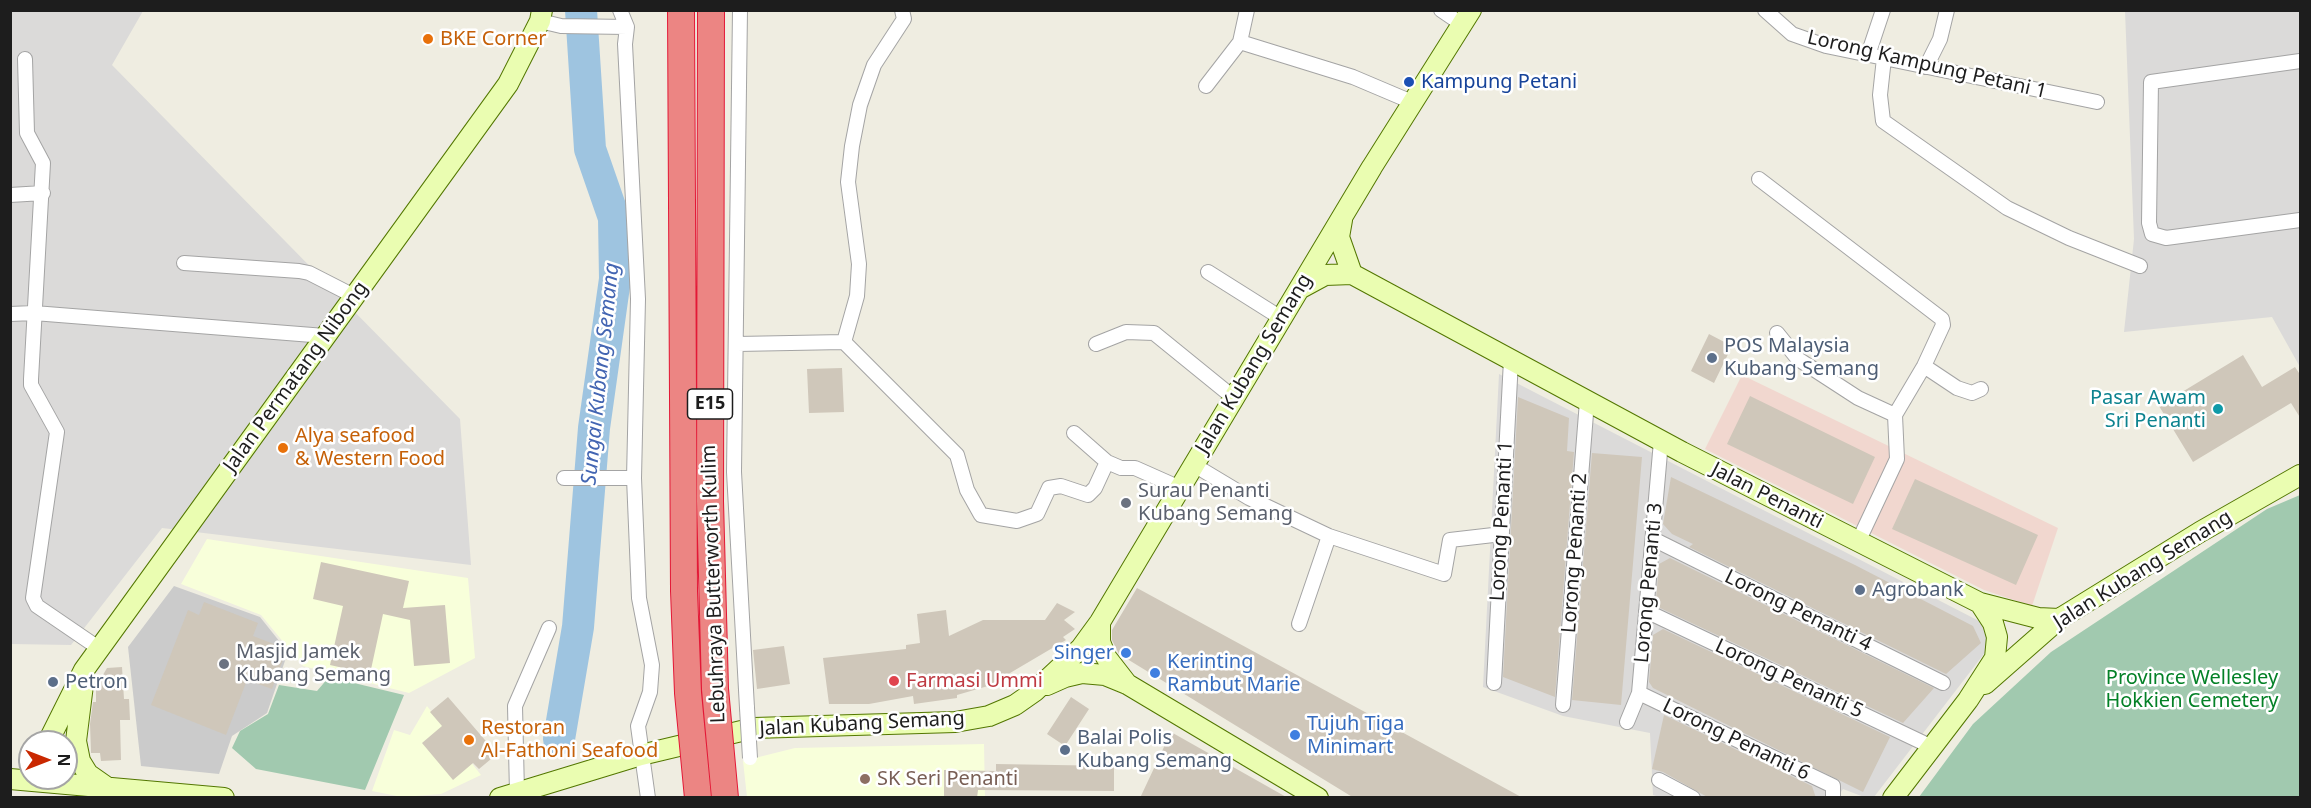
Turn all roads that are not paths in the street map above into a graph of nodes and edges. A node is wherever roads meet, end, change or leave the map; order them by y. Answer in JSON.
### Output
{"nodes":[{"id":1,"x":620,"y":10,"type":"edge"},
{"id":2,"x":681,"y":10,"type":"edge"},
{"id":3,"x":711,"y":10,"type":"edge"},
{"id":4,"x":740,"y":10,"type":"edge"},
{"id":5,"x":902,"y":10,"type":"edge"},
{"id":6,"x":1247,"y":10,"type":"edge"},
{"id":7,"x":1441,"y":10,"type":"edge"},
{"id":8,"x":1765,"y":10,"type":"edge"},
{"id":9,"x":1883,"y":10,"type":"edge"},
{"id":10,"x":1947,"y":10,"type":"edge"},
{"id":11,"x":541,"y":16,"type":"edge"},
{"id":12,"x":1467,"y":18,"type":"edge"},
{"id":13,"x":621,"y":27,"type":"junction"},
{"id":14,"x":1240,"y":42,"type":"junction"},
{"id":15,"x":1868,"y":55,"type":"junction"},
{"id":16,"x":1884,"y":58,"type":"junction"},
{"id":17,"x":26,"y":59,"type":"dead end"},
{"id":18,"x":2301,"y":61,"type":"edge"},
{"id":19,"x":1926,"y":67,"type":"junction"},
{"id":20,"x":1206,"y":86,"type":"dead end"},
{"id":21,"x":1412,"y":102,"type":"junction"},
{"id":22,"x":2097,"y":102,"type":"dead end"},
{"id":23,"x":1759,"y":179,"type":"dead end"},
{"id":24,"x":43,"y":193,"type":"junction"},
{"id":25,"x":10,"y":195,"type":"edge"},
{"id":26,"x":1344,"y":214,"type":"junction"},
{"id":27,"x":2301,"y":220,"type":"edge"},
{"id":28,"x":184,"y":263,"type":"dead end"},
{"id":29,"x":2140,"y":266,"type":"dead end"},
{"id":30,"x":1208,"y":272,"type":"dead end"},
{"id":31,"x":1352,"y":274,"type":"junction"},
{"id":32,"x":1298,"y":290,"type":"junction"},
{"id":33,"x":354,"y":296,"type":"junction"},
{"id":34,"x":34,"y":313,"type":"junction"},
{"id":35,"x":10,"y":314,"type":"edge"},
{"id":36,"x":1281,"y":318,"type":"junction"},
{"id":37,"x":1777,"y":333,"type":"dead end"},
{"id":38,"x":325,"y":336,"type":"junction"},
{"id":39,"x":843,"y":342,"type":"junction"},
{"id":40,"x":737,"y":344,"type":"junction"},
{"id":41,"x":1096,"y":344,"type":"dead end"},
{"id":42,"x":1511,"y":360,"type":"junction"},
{"id":43,"x":1924,"y":366,"type":"junction"},
{"id":44,"x":1981,"y":389,"type":"dead end"},
{"id":45,"x":1234,"y":398,"type":"junction"},
{"id":46,"x":1587,"y":401,"type":"junction"},
{"id":47,"x":1895,"y":415,"type":"junction"},
{"id":48,"x":1074,"y":433,"type":"dead end"},
{"id":49,"x":1661,"y":441,"type":"junction"},
{"id":50,"x":1107,"y":462,"type":"junction"},
{"id":51,"x":1194,"y":465,"type":"junction"},
{"id":52,"x":2301,"y":475,"type":"edge"},
{"id":53,"x":569,"y":478,"type":"dead end"},
{"id":54,"x":634,"y":478,"type":"junction"},
{"id":55,"x":1180,"y":488,"type":"junction"},
{"id":56,"x":1502,"y":534,"type":"junction"},
{"id":57,"x":1329,"y":536,"type":"junction"},
{"id":58,"x":1653,"y":539,"type":"junction"},
{"id":59,"x":1858,"y":542,"type":"junction"},
{"id":60,"x":1980,"y":603,"type":"junction"},
{"id":61,"x":1646,"y":611,"type":"junction"},
{"id":62,"x":2059,"y":619,"type":"junction"},
{"id":63,"x":1100,"y":622,"type":"junction"},
{"id":64,"x":1299,"y":624,"type":"dead end"},
{"id":65,"x":549,"y":628,"type":"dead end"},
{"id":66,"x":100,"y":649,"type":"junction"},
{"id":67,"x":84,"y":670,"type":"junction"},
{"id":68,"x":1494,"y":682,"type":"dead end"},
{"id":69,"x":1943,"y":683,"type":"dead end"},
{"id":70,"x":1127,"y":684,"type":"junction"},
{"id":71,"x":1035,"y":691,"type":"junction"},
{"id":72,"x":1639,"y":693,"type":"junction"},
{"id":73,"x":1968,"y":700,"type":"junction"},
{"id":74,"x":1563,"y":705,"type":"dead end"},
{"id":75,"x":1627,"y":722,"type":"dead end"},
{"id":76,"x":54,"y":730,"type":"edge"},
{"id":77,"x":1932,"y":747,"type":"junction"},
{"id":78,"x":636,"y":757,"type":"junction"},
{"id":79,"x":750,"y":758,"type":"dead end"},
{"id":80,"x":1659,"y":780,"type":"dead end"},
{"id":81,"x":78,"y":784,"type":"edge"},
{"id":82,"x":108,"y":788,"type":"junction"},
{"id":83,"x":1833,"y":792,"type":"edge"},
{"id":84,"x":515,"y":793,"type":"edge"},
{"id":85,"x":224,"y":798,"type":"edge"},
{"id":86,"x":648,"y":798,"type":"edge"},
{"id":87,"x":698,"y":798,"type":"edge"},
{"id":88,"x":725,"y":798,"type":"edge"},
{"id":89,"x":1318,"y":798,"type":"edge"},
{"id":90,"x":1693,"y":798,"type":"edge"},
{"id":91,"x":1893,"y":798,"type":"edge"}],
"edges":[{"from":1,"to":13,"type":"street"},
{"from":2,"to":87,"type":"highway","name":"Lebuhraya Butterworth Kulim","number":"E15","bridge":true},
{"from":3,"to":88,"type":"highway","name":"Lebuhraya Butterworth Kulim","number":"E15","bridge":true},
{"from":4,"to":40,"type":"street"},
{"from":5,"to":39,"type":"street"},
{"from":6,"to":14,"type":"street"},
{"from":7,"to":12,"type":"street"},
{"from":8,"to":15,"type":"street","name":"Lorong Kampung Petani 1"},
{"from":9,"to":15,"type":"street"},
{"from":10,"to":19,"type":"street"},
{"from":11,"to":13,"type":"street"},
{"from":11,"to":33,"type":"main road","name":"Jalan Permatang Nibong"},
{"from":12,"to":21,"type":"main road","name":"Jalan Kubang Semang"},
{"from":13,"to":54,"type":"street"},
{"from":14,"to":20,"type":"street"},
{"from":14,"to":21,"type":"street"},
{"from":15,"to":16,"type":"street","name":"Lorong Kampung Petani 1"},
{"from":16,"to":19,"type":"street","name":"Lorong Kampung Petani 1"},
{"from":16,"to":29,"type":"street"},
{"from":17,"to":24,"type":"street"},
{"from":18,"to":27,"type":"street"},
{"from":19,"to":22,"type":"street","name":"Lorong Kampung Petani 1"},
{"from":21,"to":26,"type":"main road","name":"Jalan Kubang Semang"},
{"from":23,"to":43,"type":"street"},
{"from":24,"to":25,"type":"street"},
{"from":24,"to":34,"type":"street"},
{"from":26,"to":31,"type":"main road"},
{"from":26,"to":32,"type":"main road","name":"Jalan Kubang Semang"},
{"from":28,"to":33,"type":"street"},
{"from":30,"to":36,"type":"street"},
{"from":31,"to":32,"type":"main road"},
{"from":31,"to":42,"type":"main road","name":"Jalan Penanti"},
{"from":32,"to":36,"type":"main road","name":"Jalan Kubang Semang"},
{"from":33,"to":38,"type":"main road","name":"Jalan Permatang Nibong"},
{"from":34,"to":35,"type":"street"},
{"from":34,"to":38,"type":"street"},
{"from":34,"to":66,"type":"street"},
{"from":36,"to":45,"type":"main road","name":"Jalan Kubang Semang"},
{"from":37,"to":47,"type":"street"},
{"from":38,"to":66,"type":"main road","name":"Jalan Permatang Nibong"},
{"from":39,"to":40,"type":"street"},
{"from":39,"to":50,"type":"street"},
{"from":40,"to":79,"type":"street","bridge":true},
{"from":41,"to":45,"type":"street"},
{"from":42,"to":46,"type":"main road","name":"Jalan Penanti"},
{"from":42,"to":56,"type":"street","name":"Lorong Penanti 1"},
{"from":43,"to":44,"type":"street"},
{"from":43,"to":47,"type":"street"},
{"from":45,"to":51,"type":"main road","name":"Jalan Kubang Semang"},
{"from":46,"to":49,"type":"main road","name":"Jalan Penanti"},
{"from":46,"to":74,"type":"street","name":"Lorong Penanti 2"},
{"from":47,"to":59,"type":"street"},
{"from":48,"to":50,"type":"street"},
{"from":49,"to":58,"type":"street","name":"Lorong Penanti 3"},
{"from":49,"to":59,"type":"main road","name":"Jalan Penanti"},
{"from":50,"to":55,"type":"street"},
{"from":51,"to":55,"type":"main road","name":"Jalan Kubang Semang"},
{"from":51,"to":57,"type":"street"},
{"from":52,"to":62,"type":"main road","name":"Jalan Kubang Semang"},
{"from":53,"to":54,"type":"street"},
{"from":54,"to":78,"type":"street"},
{"from":55,"to":63,"type":"main road","name":"Jalan Kubang Semang"},
{"from":56,"to":57,"type":"street"},
{"from":56,"to":68,"type":"street","name":"Lorong Penanti 1"},
{"from":57,"to":64,"type":"street"},
{"from":58,"to":61,"type":"street","name":"Lorong Penanti 3"},
{"from":58,"to":69,"type":"street","name":"Lorong Penanti 4"},
{"from":59,"to":60,"type":"main road","name":"Jalan Penanti"},
{"from":60,"to":62,"type":"main road","name":"Jalan Penanti"},
{"from":60,"to":73,"type":"main road"},
{"from":61,"to":72,"type":"street","name":"Lorong Penanti 3"},
{"from":61,"to":77,"type":"street","name":"Lorong Penanti 5"},
{"from":62,"to":73,"type":"main road","name":"Jalan Kubang Semang"},
{"from":63,"to":70,"type":"main road"},
{"from":63,"to":71,"type":"main road","name":"Jalan Kubang Semang"},
{"from":65,"to":84,"type":"street"},
{"from":66,"to":67,"type":"main road","name":"Jalan Permatang Nibong"},
{"from":67,"to":76,"type":"main road","name":"Jalan Permatang Nibong"},
{"from":67,"to":82,"type":"main road"},
{"from":70,"to":71,"type":"main road"},
{"from":70,"to":89,"type":"main road"},
{"from":71,"to":78,"type":"main road","name":"Jalan Kubang Semang"},
{"from":72,"to":75,"type":"street","name":"Lorong Penanti 3"},
{"from":72,"to":83,"type":"street","name":"Lorong Penanti 6"},
{"from":73,"to":77,"type":"main road"},
{"from":77,"to":91,"type":"main road"},
{"from":78,"to":84,"type":"main road","name":"Jalan Kubang Semang"},
{"from":78,"to":86,"type":"street"},
{"from":80,"to":90,"type":"street"},
{"from":81,"to":82,"type":"main road"},
{"from":82,"to":85,"type":"main road"}]}
